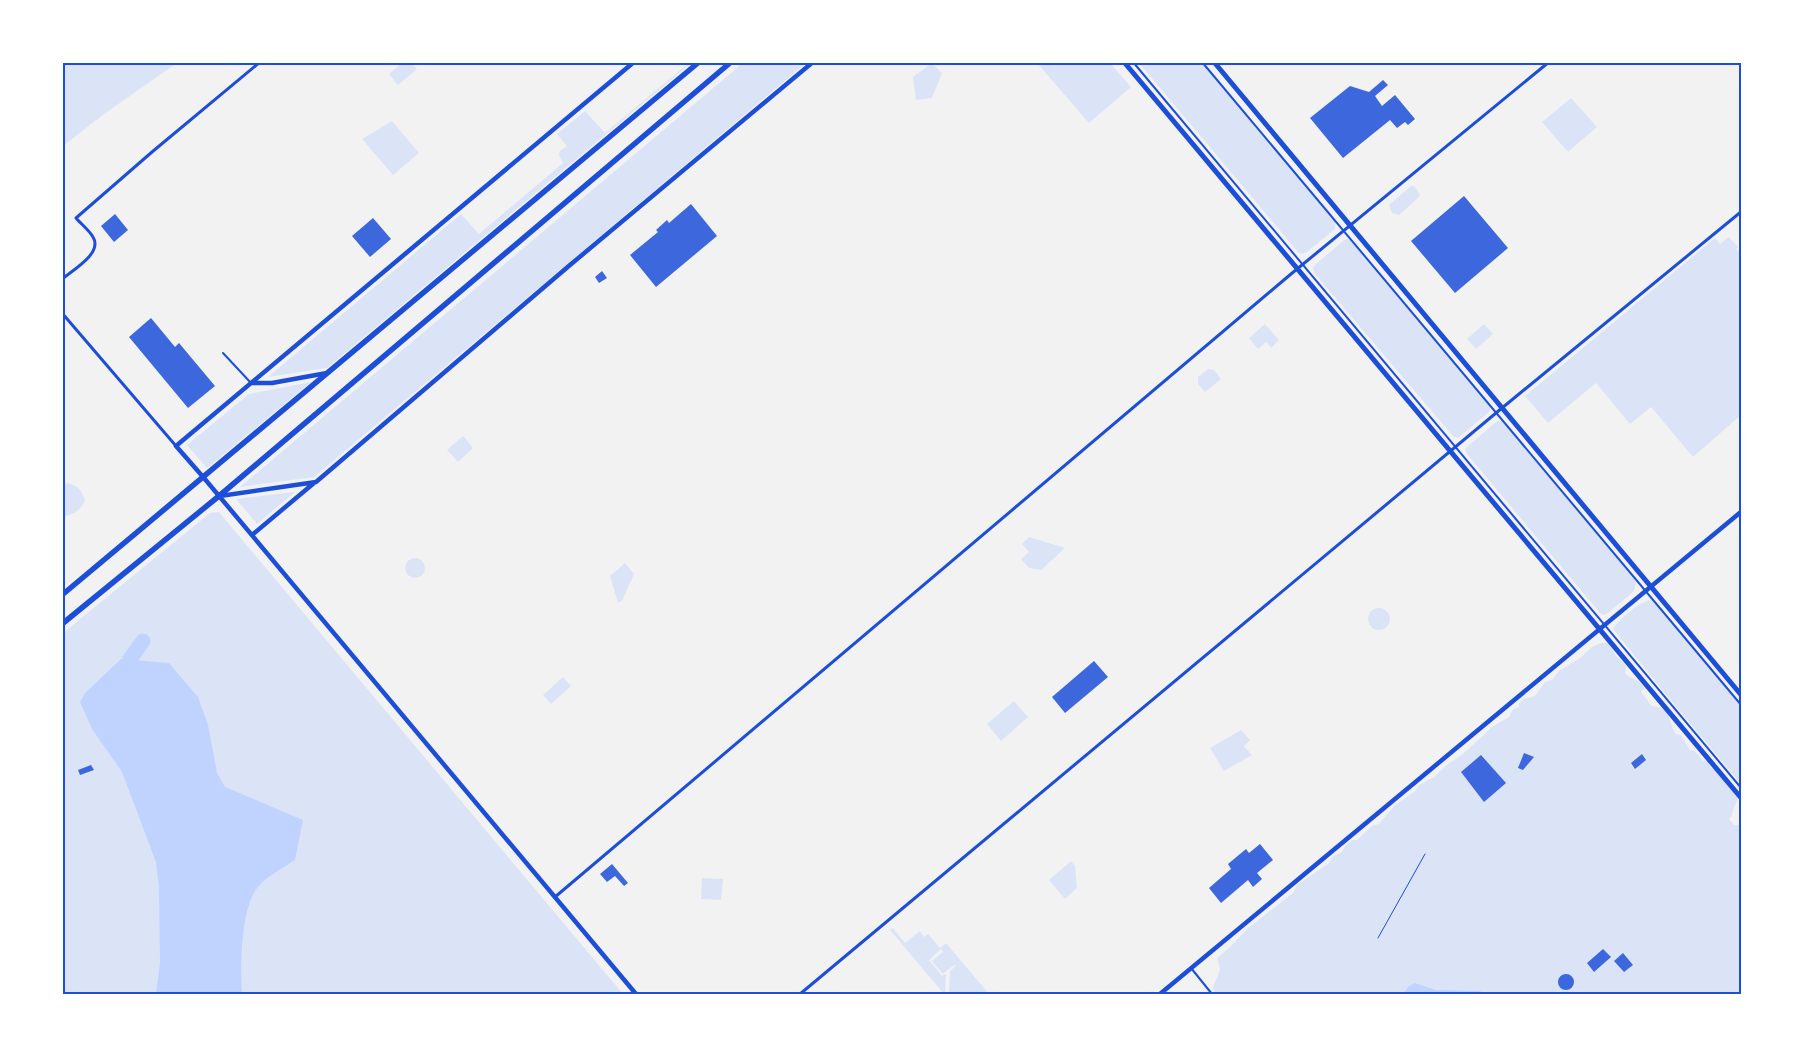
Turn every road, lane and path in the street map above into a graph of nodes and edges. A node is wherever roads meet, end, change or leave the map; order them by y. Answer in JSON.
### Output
{"nodes":[{"id":1,"x":260,"y":62,"type":"edge"},
{"id":2,"x":634,"y":62,"type":"edge"},
{"id":3,"x":699,"y":62,"type":"edge"},
{"id":4,"x":731,"y":62,"type":"edge"},
{"id":5,"x":813,"y":62,"type":"edge"},
{"id":6,"x":1124,"y":62,"type":"edge"},
{"id":7,"x":1133,"y":62,"type":"edge"},
{"id":8,"x":1202,"y":62,"type":"edge"},
{"id":9,"x":1214,"y":62,"type":"edge"},
{"id":10,"x":1549,"y":62,"type":"edge"},
{"id":11,"x":1742,"y":211,"type":"edge"},
{"id":12,"x":1350,"y":226,"type":"junction"},
{"id":13,"x":1343,"y":231,"type":"junction"},
{"id":14,"x":1300,"y":267,"type":"junction"},
{"id":15,"x":62,"y":279,"type":"edge"},
{"id":16,"x":62,"y":313,"type":"edge"},
{"id":17,"x":223,"y":354,"type":"dead end"},
{"id":18,"x":331,"y":372,"type":"junction"},
{"id":19,"x":252,"y":383,"type":"junction"},
{"id":20,"x":1502,"y":408,"type":"junction"},
{"id":21,"x":1497,"y":413,"type":"junction"},
{"id":22,"x":176,"y":446,"type":"junction"},
{"id":23,"x":1455,"y":448,"type":"junction"},
{"id":24,"x":1450,"y":452,"type":"junction"},
{"id":25,"x":204,"y":478,"type":"junction"},
{"id":26,"x":316,"y":482,"type":"junction"},
{"id":27,"x":219,"y":496,"type":"junction"},
{"id":28,"x":1742,"y":510,"type":"edge"},
{"id":29,"x":252,"y":535,"type":"junction"},
{"id":30,"x":1651,"y":587,"type":"junction"},
{"id":31,"x":1645,"y":592,"type":"junction"},
{"id":32,"x":62,"y":595,"type":"edge"},
{"id":33,"x":62,"y":624,"type":"edge"},
{"id":34,"x":1601,"y":628,"type":"junction"},
{"id":35,"x":1742,"y":696,"type":"edge"},
{"id":36,"x":1742,"y":706,"type":"edge"},
{"id":37,"x":1742,"y":789,"type":"edge"},
{"id":38,"x":1742,"y":799,"type":"edge"},
{"id":39,"x":1425,"y":854,"type":"dead end"},
{"id":40,"x":554,"y":898,"type":"junction"},
{"id":41,"x":1378,"y":938,"type":"dead end"},
{"id":42,"x":1191,"y":968,"type":"junction"},
{"id":43,"x":636,"y":994,"type":"edge"},
{"id":44,"x":800,"y":994,"type":"edge"},
{"id":45,"x":1160,"y":994,"type":"edge"},
{"id":46,"x":1212,"y":994,"type":"edge"}],
"edges":[{"from":1,"to":15,"type":"street"},
{"from":2,"to":19,"type":"street"},
{"from":3,"to":18,"type":"main road"},
{"from":4,"to":27,"type":"main road"},
{"from":5,"to":26,"type":"street"},
{"from":6,"to":14,"type":"main road"},
{"from":7,"to":14,"type":"lane"},
{"from":8,"to":13,"type":"lane"},
{"from":9,"to":12,"type":"main road"},
{"from":10,"to":12,"type":"street"},
{"from":11,"to":20,"type":"street"},
{"from":12,"to":13,"type":"street"},
{"from":12,"to":20,"type":"main road"},
{"from":13,"to":14,"type":"street"},
{"from":13,"to":21,"type":"lane"},
{"from":14,"to":23,"type":"lane"},
{"from":14,"to":24,"type":"main road"},
{"from":14,"to":40,"type":"street"},
{"from":16,"to":22,"type":"street"},
{"from":17,"to":19,"type":"lane"},
{"from":18,"to":19,"type":"street"},
{"from":18,"to":25,"type":"main road"},
{"from":19,"to":22,"type":"street"},
{"from":20,"to":21,"type":"street"},
{"from":20,"to":30,"type":"main road"},
{"from":21,"to":23,"type":"street"},
{"from":21,"to":31,"type":"lane"},
{"from":22,"to":25,"type":"street"},
{"from":23,"to":24,"type":"street"},
{"from":23,"to":34,"type":"lane"},
{"from":24,"to":34,"type":"main road"},
{"from":24,"to":44,"type":"street"},
{"from":25,"to":27,"type":"street"},
{"from":25,"to":32,"type":"main road"},
{"from":26,"to":27,"type":"street"},
{"from":26,"to":29,"type":"street"},
{"from":27,"to":29,"type":"street"},
{"from":27,"to":33,"type":"main road"},
{"from":28,"to":30,"type":"street"},
{"from":29,"to":40,"type":"street"},
{"from":30,"to":31,"type":"street"},
{"from":30,"to":35,"type":"main road"},
{"from":31,"to":34,"type":"street"},
{"from":31,"to":36,"type":"lane"},
{"from":34,"to":37,"type":"lane"},
{"from":34,"to":38,"type":"main road"},
{"from":34,"to":42,"type":"street"},
{"from":39,"to":41,"type":"path"},
{"from":40,"to":43,"type":"street"},
{"from":42,"to":45,"type":"street"},
{"from":42,"to":46,"type":"lane"}]}
